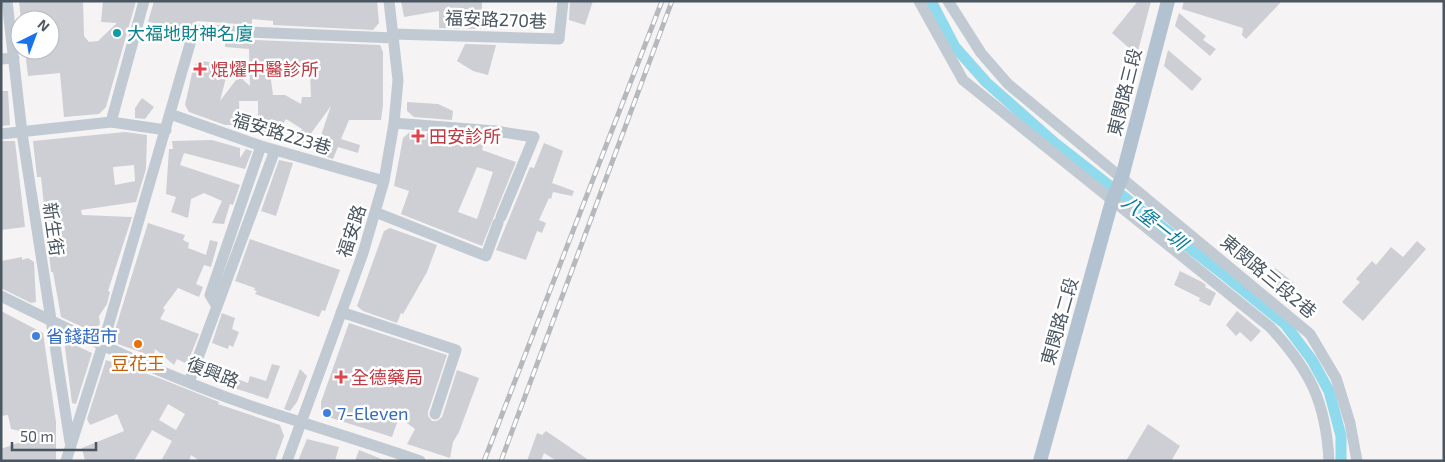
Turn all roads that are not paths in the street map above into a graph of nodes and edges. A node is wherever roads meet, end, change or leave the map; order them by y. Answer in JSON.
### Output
{"nodes":[{"id":1,"x":7,"y":1,"type":"edge"},
{"id":2,"x":144,"y":1,"type":"edge"},
{"id":3,"x":389,"y":1,"type":"edge"},
{"id":4,"x":563,"y":1,"type":"edge"},
{"id":5,"x":919,"y":1,"type":"edge"},
{"id":6,"x":948,"y":1,"type":"edge"},
{"id":7,"x":1168,"y":1,"type":"edge"},
{"id":8,"x":10,"y":25,"type":"edge"},
{"id":9,"x":394,"y":36,"type":"junction"},
{"id":10,"x":14,"y":60,"type":"edge"},
{"id":11,"x":170,"y":114,"type":"junction"},
{"id":12,"x":111,"y":122,"type":"junction"},
{"id":13,"x":394,"y":123,"type":"junction"},
{"id":14,"x":166,"y":130,"type":"junction"},
{"id":15,"x":22,"y":133,"type":"junction"},
{"id":16,"x":1,"y":134,"type":"edge"},
{"id":17,"x":261,"y":146,"type":"junction"},
{"id":18,"x":275,"y":150,"type":"junction"},
{"id":19,"x":1122,"y":177,"type":"junction"},
{"id":20,"x":384,"y":181,"type":"junction"},
{"id":21,"x":1114,"y":196,"type":"junction"},
{"id":22,"x":375,"y":212,"type":"junction"},
{"id":23,"x":1,"y":296,"type":"edge"},
{"id":24,"x":216,"y":305,"type":"junction"},
{"id":25,"x":341,"y":312,"type":"junction"},
{"id":26,"x":50,"y":320,"type":"junction"},
{"id":27,"x":103,"y":344,"type":"junction"},
{"id":28,"x":189,"y":382,"type":"junction"},
{"id":29,"x":435,"y":414,"type":"dead end"},
{"id":30,"x":302,"y":421,"type":"junction"},
{"id":31,"x":70,"y":444,"type":"junction"},
{"id":32,"x":1044,"y":459,"type":"edge"},
{"id":33,"x":66,"y":461,"type":"edge"},
{"id":34,"x":72,"y":461,"type":"edge"},
{"id":35,"x":287,"y":461,"type":"edge"},
{"id":36,"x":420,"y":461,"type":"edge"},
{"id":37,"x":1329,"y":461,"type":"edge"},
{"id":38,"x":1357,"y":461,"type":"edge"}],
"edges":[{"from":1,"to":8,"type":"street","name":"新生街"},
{"from":2,"to":12,"type":"street"},
{"from":3,"to":9,"type":"street","name":"福安路"},
{"from":4,"to":9,"type":"street","name":"福安路270巷"},
{"from":5,"to":21,"type":"street"},
{"from":6,"to":19,"type":"street","name":"東閔路三段2巷"},
{"from":7,"to":19,"type":"main road","name":"東閔路三段"},
{"from":9,"to":11,"type":"street"},
{"from":9,"to":13,"type":"street","name":"福安路"},
{"from":10,"to":15,"type":"street","name":"新生街"},
{"from":11,"to":14,"type":"street"},
{"from":11,"to":17,"type":"street","name":"福安路223巷"},
{"from":12,"to":14,"type":"street"},
{"from":12,"to":15,"type":"street"},
{"from":13,"to":20,"type":"street","name":"福安路"},
{"from":13,"to":22,"type":"street"},
{"from":14,"to":27,"type":"street"},
{"from":15,"to":16,"type":"street"},
{"from":15,"to":26,"type":"street","name":"新生街"},
{"from":17,"to":18,"type":"street","name":"福安路223巷"},
{"from":17,"to":24,"type":"street"},
{"from":18,"to":20,"type":"street","name":"福安路223巷"},
{"from":18,"to":24,"type":"street"},
{"from":19,"to":21,"type":"main road","name":"東閔路三段"},
{"from":19,"to":38,"type":"street","name":"東閔路三段2巷"},
{"from":20,"to":22,"type":"street","name":"福安路"},
{"from":21,"to":32,"type":"main road","name":"東閔路二段"},
{"from":21,"to":37,"type":"street"},
{"from":22,"to":25,"type":"street","name":"福安路"},
{"from":23,"to":26,"type":"street","name":"復興路"},
{"from":24,"to":28,"type":"street"},
{"from":25,"to":29,"type":"street"},
{"from":25,"to":30,"type":"street","name":"福安路"},
{"from":26,"to":27,"type":"street","name":"復興路"},
{"from":26,"to":31,"type":"street","name":"新生街"},
{"from":27,"to":28,"type":"street","name":"復興路"},
{"from":27,"to":31,"type":"street"},
{"from":28,"to":30,"type":"street","name":"復興路"},
{"from":30,"to":35,"type":"street","name":"福安路"},
{"from":30,"to":36,"type":"street","name":"復興路"},
{"from":31,"to":33,"type":"street"},
{"from":31,"to":34,"type":"street","name":"新生街"}]}
